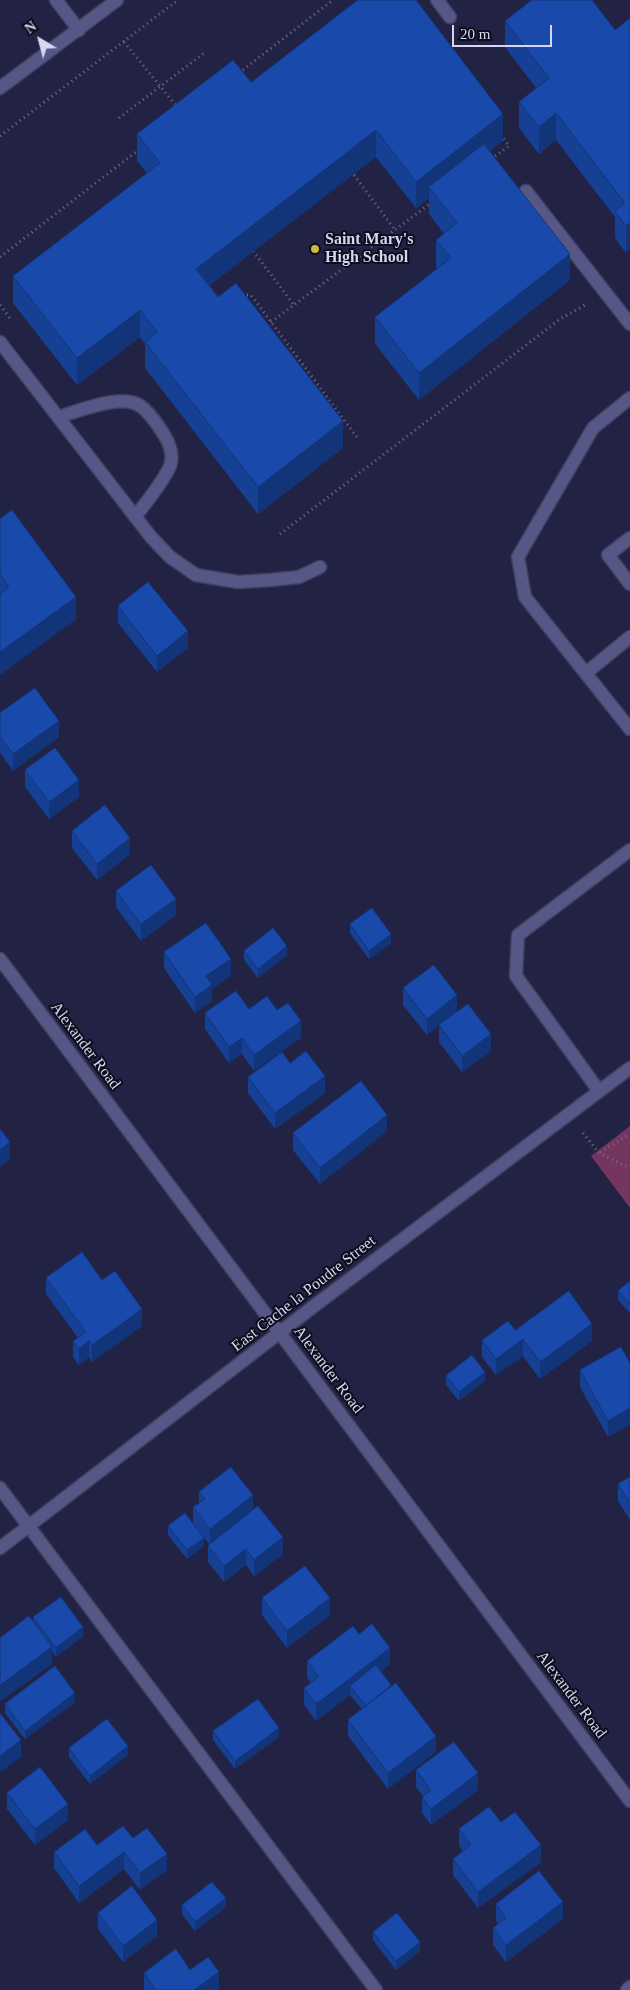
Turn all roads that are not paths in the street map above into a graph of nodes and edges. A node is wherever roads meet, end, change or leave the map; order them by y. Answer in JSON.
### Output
{"nodes":[{"id":1,"x":56,"y":0,"type":"edge"},
{"id":2,"x":117,"y":0,"type":"edge"},
{"id":3,"x":437,"y":0,"type":"edge"},
{"id":4,"x":450,"y":17,"type":"dead end"},
{"id":5,"x":79,"y":30,"type":"junction"},
{"id":6,"x":0,"y":88,"type":"edge"},
{"id":7,"x":526,"y":191,"type":"dead end"},
{"id":8,"x":630,"y":324,"type":"edge"},
{"id":9,"x":0,"y":342,"type":"edge"},
{"id":10,"x":630,"y":398,"type":"edge"},
{"id":11,"x":58,"y":417,"type":"junction"},
{"id":12,"x":135,"y":517,"type":"junction"},
{"id":13,"x":630,"y":538,"type":"edge"},
{"id":14,"x":320,"y":567,"type":"dead end"},
{"id":15,"x":630,"y":584,"type":"edge"},
{"id":16,"x":630,"y":637,"type":"edge"},
{"id":17,"x":586,"y":673,"type":"junction"},
{"id":18,"x":630,"y":729,"type":"edge"},
{"id":19,"x":630,"y":850,"type":"edge"},
{"id":20,"x":0,"y":959,"type":"edge"},
{"id":21,"x":630,"y":1068,"type":"edge"},
{"id":22,"x":599,"y":1091,"type":"junction"},
{"id":23,"x":280,"y":1334,"type":"junction"},
{"id":24,"x":0,"y":1488,"type":"edge"},
{"id":25,"x":28,"y":1527,"type":"junction"},
{"id":26,"x":0,"y":1548,"type":"edge"},
{"id":27,"x":630,"y":1801,"type":"edge"},
{"id":28,"x":630,"y":1988,"type":"edge"},
{"id":29,"x":376,"y":1990,"type":"edge"},
{"id":30,"x":627,"y":1990,"type":"edge"}],
"edges":[{"from":1,"to":5,"type":"street"},
{"from":2,"to":5,"type":"street"},
{"from":3,"to":4,"type":"street"},
{"from":5,"to":6,"type":"street"},
{"from":7,"to":8,"type":"street"},
{"from":9,"to":11,"type":"street"},
{"from":10,"to":17,"type":"street"},
{"from":11,"to":12,"type":"street"},
{"from":11,"to":12,"type":"street"},
{"from":12,"to":14,"type":"street"},
{"from":13,"to":15,"type":"street"},
{"from":16,"to":17,"type":"street"},
{"from":17,"to":18,"type":"street"},
{"from":19,"to":22,"type":"street"},
{"from":20,"to":23,"type":"street","name":"Alexander Road"},
{"from":21,"to":22,"type":"street","name":"East Cache la Poudre Street"},
{"from":22,"to":23,"type":"street","name":"East Cache la Poudre Street"},
{"from":23,"to":25,"type":"street","name":"East Cache la Poudre Street"},
{"from":23,"to":27,"type":"street","name":"Alexander Road"},
{"from":24,"to":25,"type":"street"},
{"from":25,"to":26,"type":"street","name":"East Cache la Poudre Street"},
{"from":25,"to":29,"type":"street"},
{"from":28,"to":30,"type":"street"}]}
